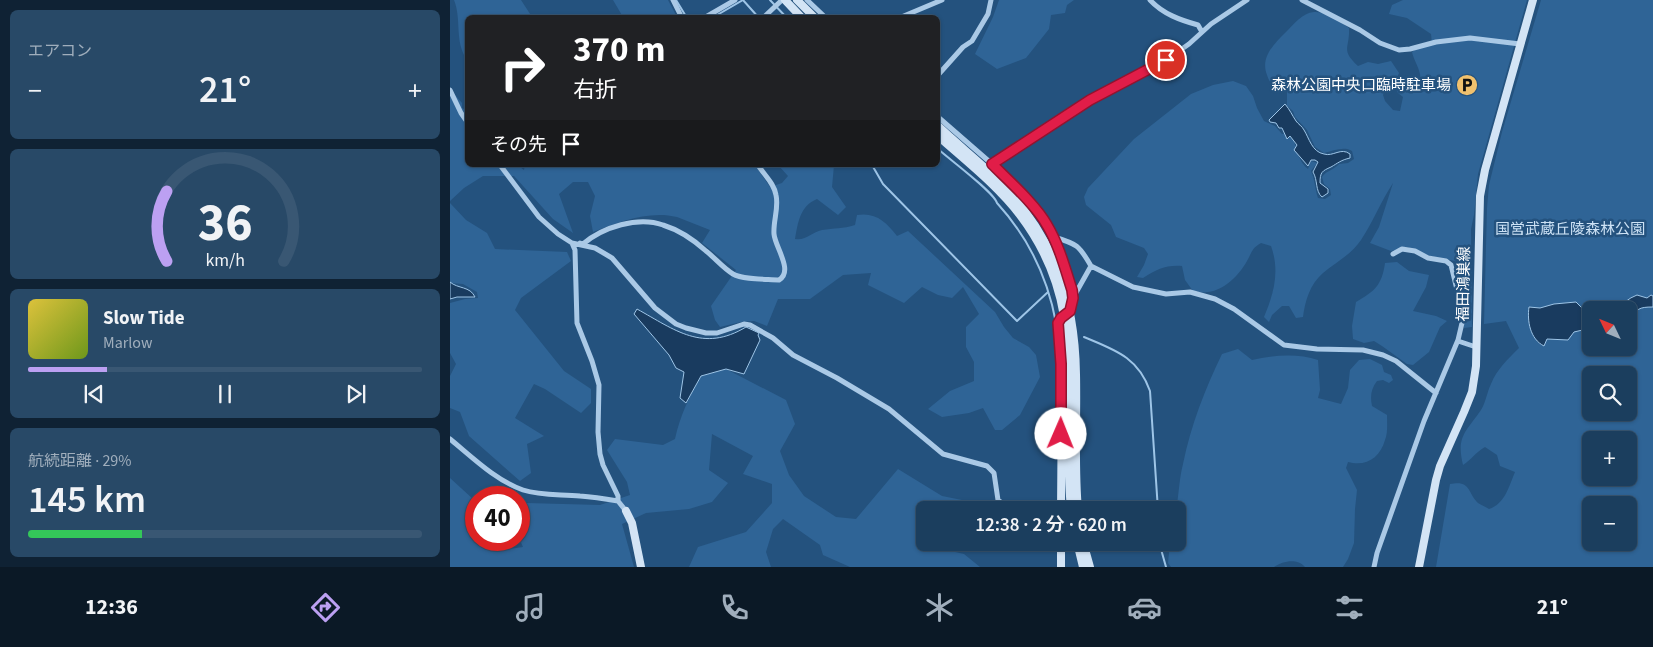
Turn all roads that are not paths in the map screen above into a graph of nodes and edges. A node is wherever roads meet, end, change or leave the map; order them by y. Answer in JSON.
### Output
{"nodes":[{"id":1,"x":672,"y":0,"type":"edge"},
{"id":2,"x":735,"y":0,"type":"edge"},
{"id":3,"x":783,"y":0,"type":"edge"},
{"id":4,"x":797,"y":0,"type":"edge"},
{"id":5,"x":807,"y":0,"type":"edge"},
{"id":6,"x":942,"y":0,"type":"edge"},
{"id":7,"x":991,"y":0,"type":"edge"},
{"id":8,"x":1150,"y":0,"type":"edge"},
{"id":9,"x":1247,"y":0,"type":"edge"},
{"id":10,"x":1302,"y":0,"type":"edge"},
{"id":11,"x":1533,"y":0,"type":"edge"},
{"id":12,"x":680,"y":15,"type":"edge"},
{"id":13,"x":709,"y":15,"type":"edge"},
{"id":14,"x":766,"y":15,"type":"edge"},
{"id":15,"x":799,"y":15,"type":"edge"},
{"id":16,"x":812,"y":15,"type":"edge"},
{"id":17,"x":823,"y":15,"type":"edge"},
{"id":18,"x":906,"y":15,"type":"edge"},
{"id":19,"x":1202,"y":32,"type":"junction"},
{"id":20,"x":1520,"y":44,"type":"junction"},
{"id":21,"x":940,"y":73,"type":"edge"},
{"id":22,"x":450,"y":90,"type":"edge"},
{"id":23,"x":465,"y":119,"type":"edge"},
{"id":24,"x":940,"y":119,"type":"edge"},
{"id":25,"x":940,"y":128,"type":"edge"},
{"id":26,"x":940,"y":137,"type":"edge"},
{"id":27,"x":502,"y":167,"type":"edge"},
{"id":28,"x":760,"y":167,"type":"edge"},
{"id":29,"x":987,"y":169,"type":"junction"},
{"id":30,"x":1054,"y":237,"type":"junction"},
{"id":31,"x":572,"y":243,"type":"junction"},
{"id":32,"x":1393,"y":254,"type":"dead end"},
{"id":33,"x":1091,"y":266,"type":"junction"},
{"id":34,"x":1073,"y":298,"type":"junction"},
{"id":35,"x":1067,"y":317,"type":"junction"},
{"id":36,"x":1458,"y":341,"type":"junction"},
{"id":37,"x":1476,"y":347,"type":"junction"},
{"id":38,"x":1436,"y":393,"type":"junction"},
{"id":39,"x":450,"y":439,"type":"edge"},
{"id":40,"x":618,"y":501,"type":"junction"},
{"id":41,"x":999,"y":501,"type":"edge"},
{"id":42,"x":1061,"y":501,"type":"edge"},
{"id":43,"x":1071,"y":501,"type":"edge"},
{"id":44,"x":1078,"y":501,"type":"edge"},
{"id":45,"x":626,"y":511,"type":"joint"},
{"id":46,"x":1061,"y":551,"type":"edge"},
{"id":47,"x":1080,"y":551,"type":"edge"},
{"id":48,"x":1086,"y":551,"type":"edge"},
{"id":49,"x":641,"y":567,"type":"edge"},
{"id":50,"x":1061,"y":567,"type":"edge"},
{"id":51,"x":1084,"y":567,"type":"edge"},
{"id":52,"x":1090,"y":567,"type":"edge"},
{"id":53,"x":1374,"y":567,"type":"edge"},
{"id":54,"x":1418,"y":567,"type":"edge"}],
"edges":[{"from":1,"to":12,"type":"street"},
{"from":2,"to":13,"type":"street"},
{"from":3,"to":14,"type":"street"},
{"from":3,"to":15,"type":"main road"},
{"from":4,"to":16,"type":"main road"},
{"from":5,"to":17,"type":"street"},
{"from":6,"to":18,"type":"street"},
{"from":7,"to":21,"type":"street"},
{"from":8,"to":19,"type":"street"},
{"from":9,"to":19,"type":"street"},
{"from":10,"to":20,"type":"street"},
{"from":11,"to":20,"type":"main road","name":"福田鴻巣線"},
{"from":19,"to":29,"type":"street"},
{"from":20,"to":37,"type":"main road","name":"福田鴻巣線"},
{"from":22,"to":23,"type":"street"},
{"from":24,"to":29,"type":"street"},
{"from":25,"to":29,"type":"main road"},
{"from":26,"to":29,"type":"main road"},
{"from":27,"to":31,"type":"street"},
{"from":28,"to":31,"type":"street"},
{"from":29,"to":30,"type":"street"},
{"from":29,"to":35,"type":"main road"},
{"from":30,"to":33,"type":"street"},
{"from":30,"to":34,"type":"street"},
{"from":31,"to":40,"type":"street"},
{"from":31,"to":41,"type":"street"},
{"from":32,"to":36,"type":"street"},
{"from":33,"to":34,"type":"street"},
{"from":33,"to":38,"type":"street"},
{"from":34,"to":35,"type":"street"},
{"from":35,"to":42,"type":"main road"},
{"from":35,"to":43,"type":"main road"},
{"from":35,"to":44,"type":"main road"},
{"from":36,"to":37,"type":"street"},
{"from":36,"to":38,"type":"street"},
{"from":37,"to":54,"type":"main road","name":"福田鴻巣線"},
{"from":38,"to":53,"type":"street"},
{"from":39,"to":40,"type":"street"},
{"from":40,"to":45,"type":"street"},
{"from":45,"to":49,"type":"main road"},
{"from":46,"to":50,"type":"main road"},
{"from":47,"to":51,"type":"main road"},
{"from":48,"to":52,"type":"main road"}]}
